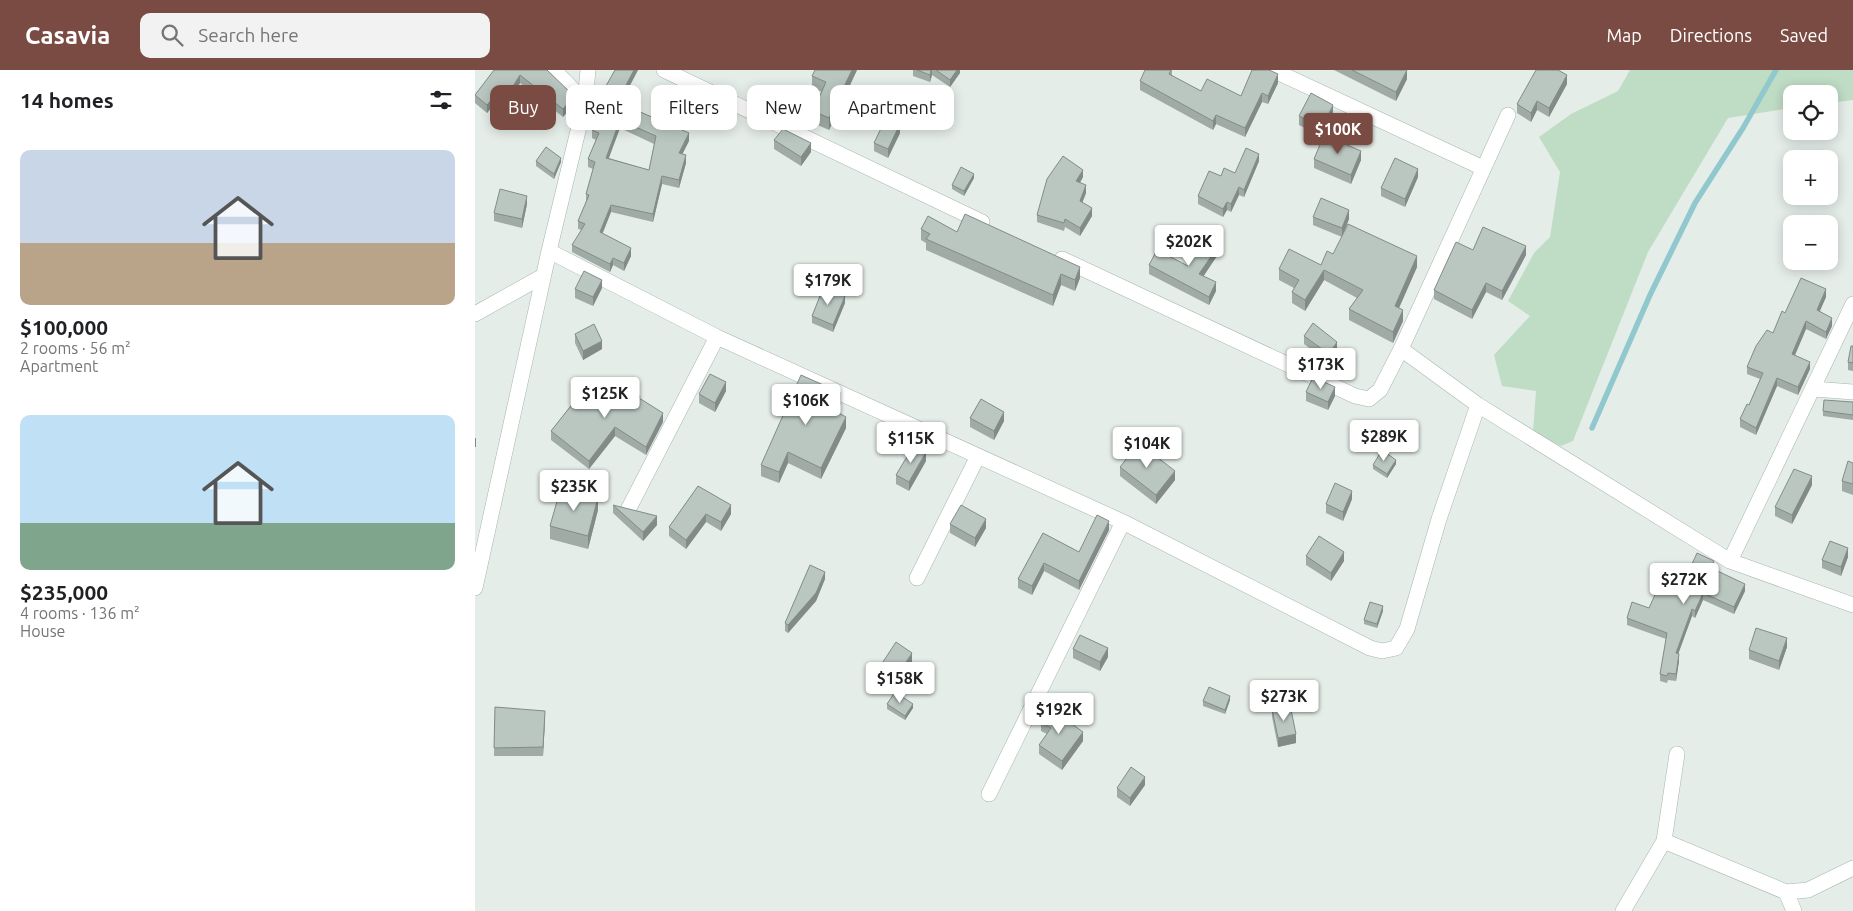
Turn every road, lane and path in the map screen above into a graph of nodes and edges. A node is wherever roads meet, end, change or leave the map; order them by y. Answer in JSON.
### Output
{"nodes":[{"id":1,"x":554,"y":70,"type":"edge"},
{"id":2,"x":588,"y":70,"type":"edge"},
{"id":3,"x":664,"y":70,"type":"edge"},
{"id":4,"x":1273,"y":70,"type":"edge"},
{"id":5,"x":569,"y":85,"type":"edge"},
{"id":6,"x":587,"y":85,"type":"edge"},
{"id":7,"x":1508,"y":114,"type":"dead end"},
{"id":8,"x":578,"y":130,"type":"edge"},
{"id":9,"x":1483,"y":168,"type":"junction"},
{"id":10,"x":995,"y":228,"type":"edge"},
{"id":11,"x":549,"y":251,"type":"junction"},
{"id":12,"x":1049,"y":254,"type":"edge"},
{"id":13,"x":543,"y":276,"type":"junction"},
{"id":14,"x":1853,"y":304,"type":"edge"},
{"id":15,"x":475,"y":314,"type":"edge"},
{"id":16,"x":717,"y":337,"type":"junction"},
{"id":17,"x":1401,"y":349,"type":"junction"},
{"id":18,"x":1814,"y":389,"type":"junction"},
{"id":19,"x":1853,"y":392,"type":"edge"},
{"id":20,"x":1478,"y":405,"type":"junction"},
{"id":21,"x":978,"y":456,"type":"junction"},
{"id":22,"x":629,"y":508,"type":"edge"},
{"id":23,"x":1123,"y":522,"type":"junction"},
{"id":24,"x":1730,"y":561,"type":"junction"},
{"id":25,"x":477,"y":571,"type":"edge"},
{"id":26,"x":917,"y":578,"type":"dead end"},
{"id":27,"x":475,"y":588,"type":"edge"},
{"id":28,"x":1853,"y":605,"type":"edge"},
{"id":29,"x":1677,"y":754,"type":"dead end"},
{"id":30,"x":989,"y":794,"type":"dead end"},
{"id":31,"x":1664,"y":841,"type":"junction"},
{"id":32,"x":1853,"y":868,"type":"edge"},
{"id":33,"x":1786,"y":892,"type":"junction"},
{"id":34,"x":1623,"y":911,"type":"edge"},
{"id":35,"x":1794,"y":911,"type":"edge"}],
"edges":[{"from":1,"to":5,"type":"street"},
{"from":2,"to":6,"type":"street"},
{"from":3,"to":10,"type":"street"},
{"from":4,"to":9,"type":"street"},
{"from":7,"to":9,"type":"street"},
{"from":8,"to":11,"type":"street"},
{"from":9,"to":17,"type":"street"},
{"from":11,"to":13,"type":"street"},
{"from":11,"to":16,"type":"street"},
{"from":12,"to":17,"type":"street"},
{"from":13,"to":15,"type":"street"},
{"from":13,"to":25,"type":"street"},
{"from":14,"to":18,"type":"street"},
{"from":16,"to":21,"type":"street"},
{"from":16,"to":22,"type":"street"},
{"from":17,"to":20,"type":"street"},
{"from":18,"to":19,"type":"street"},
{"from":18,"to":24,"type":"street"},
{"from":20,"to":23,"type":"street"},
{"from":20,"to":24,"type":"street"},
{"from":21,"to":23,"type":"street"},
{"from":21,"to":26,"type":"street"},
{"from":23,"to":30,"type":"street"},
{"from":24,"to":28,"type":"street"},
{"from":25,"to":27,"type":"street"},
{"from":29,"to":31,"type":"street"},
{"from":31,"to":33,"type":"street"},
{"from":31,"to":34,"type":"street"},
{"from":32,"to":33,"type":"street"},
{"from":33,"to":35,"type":"street"}]}
